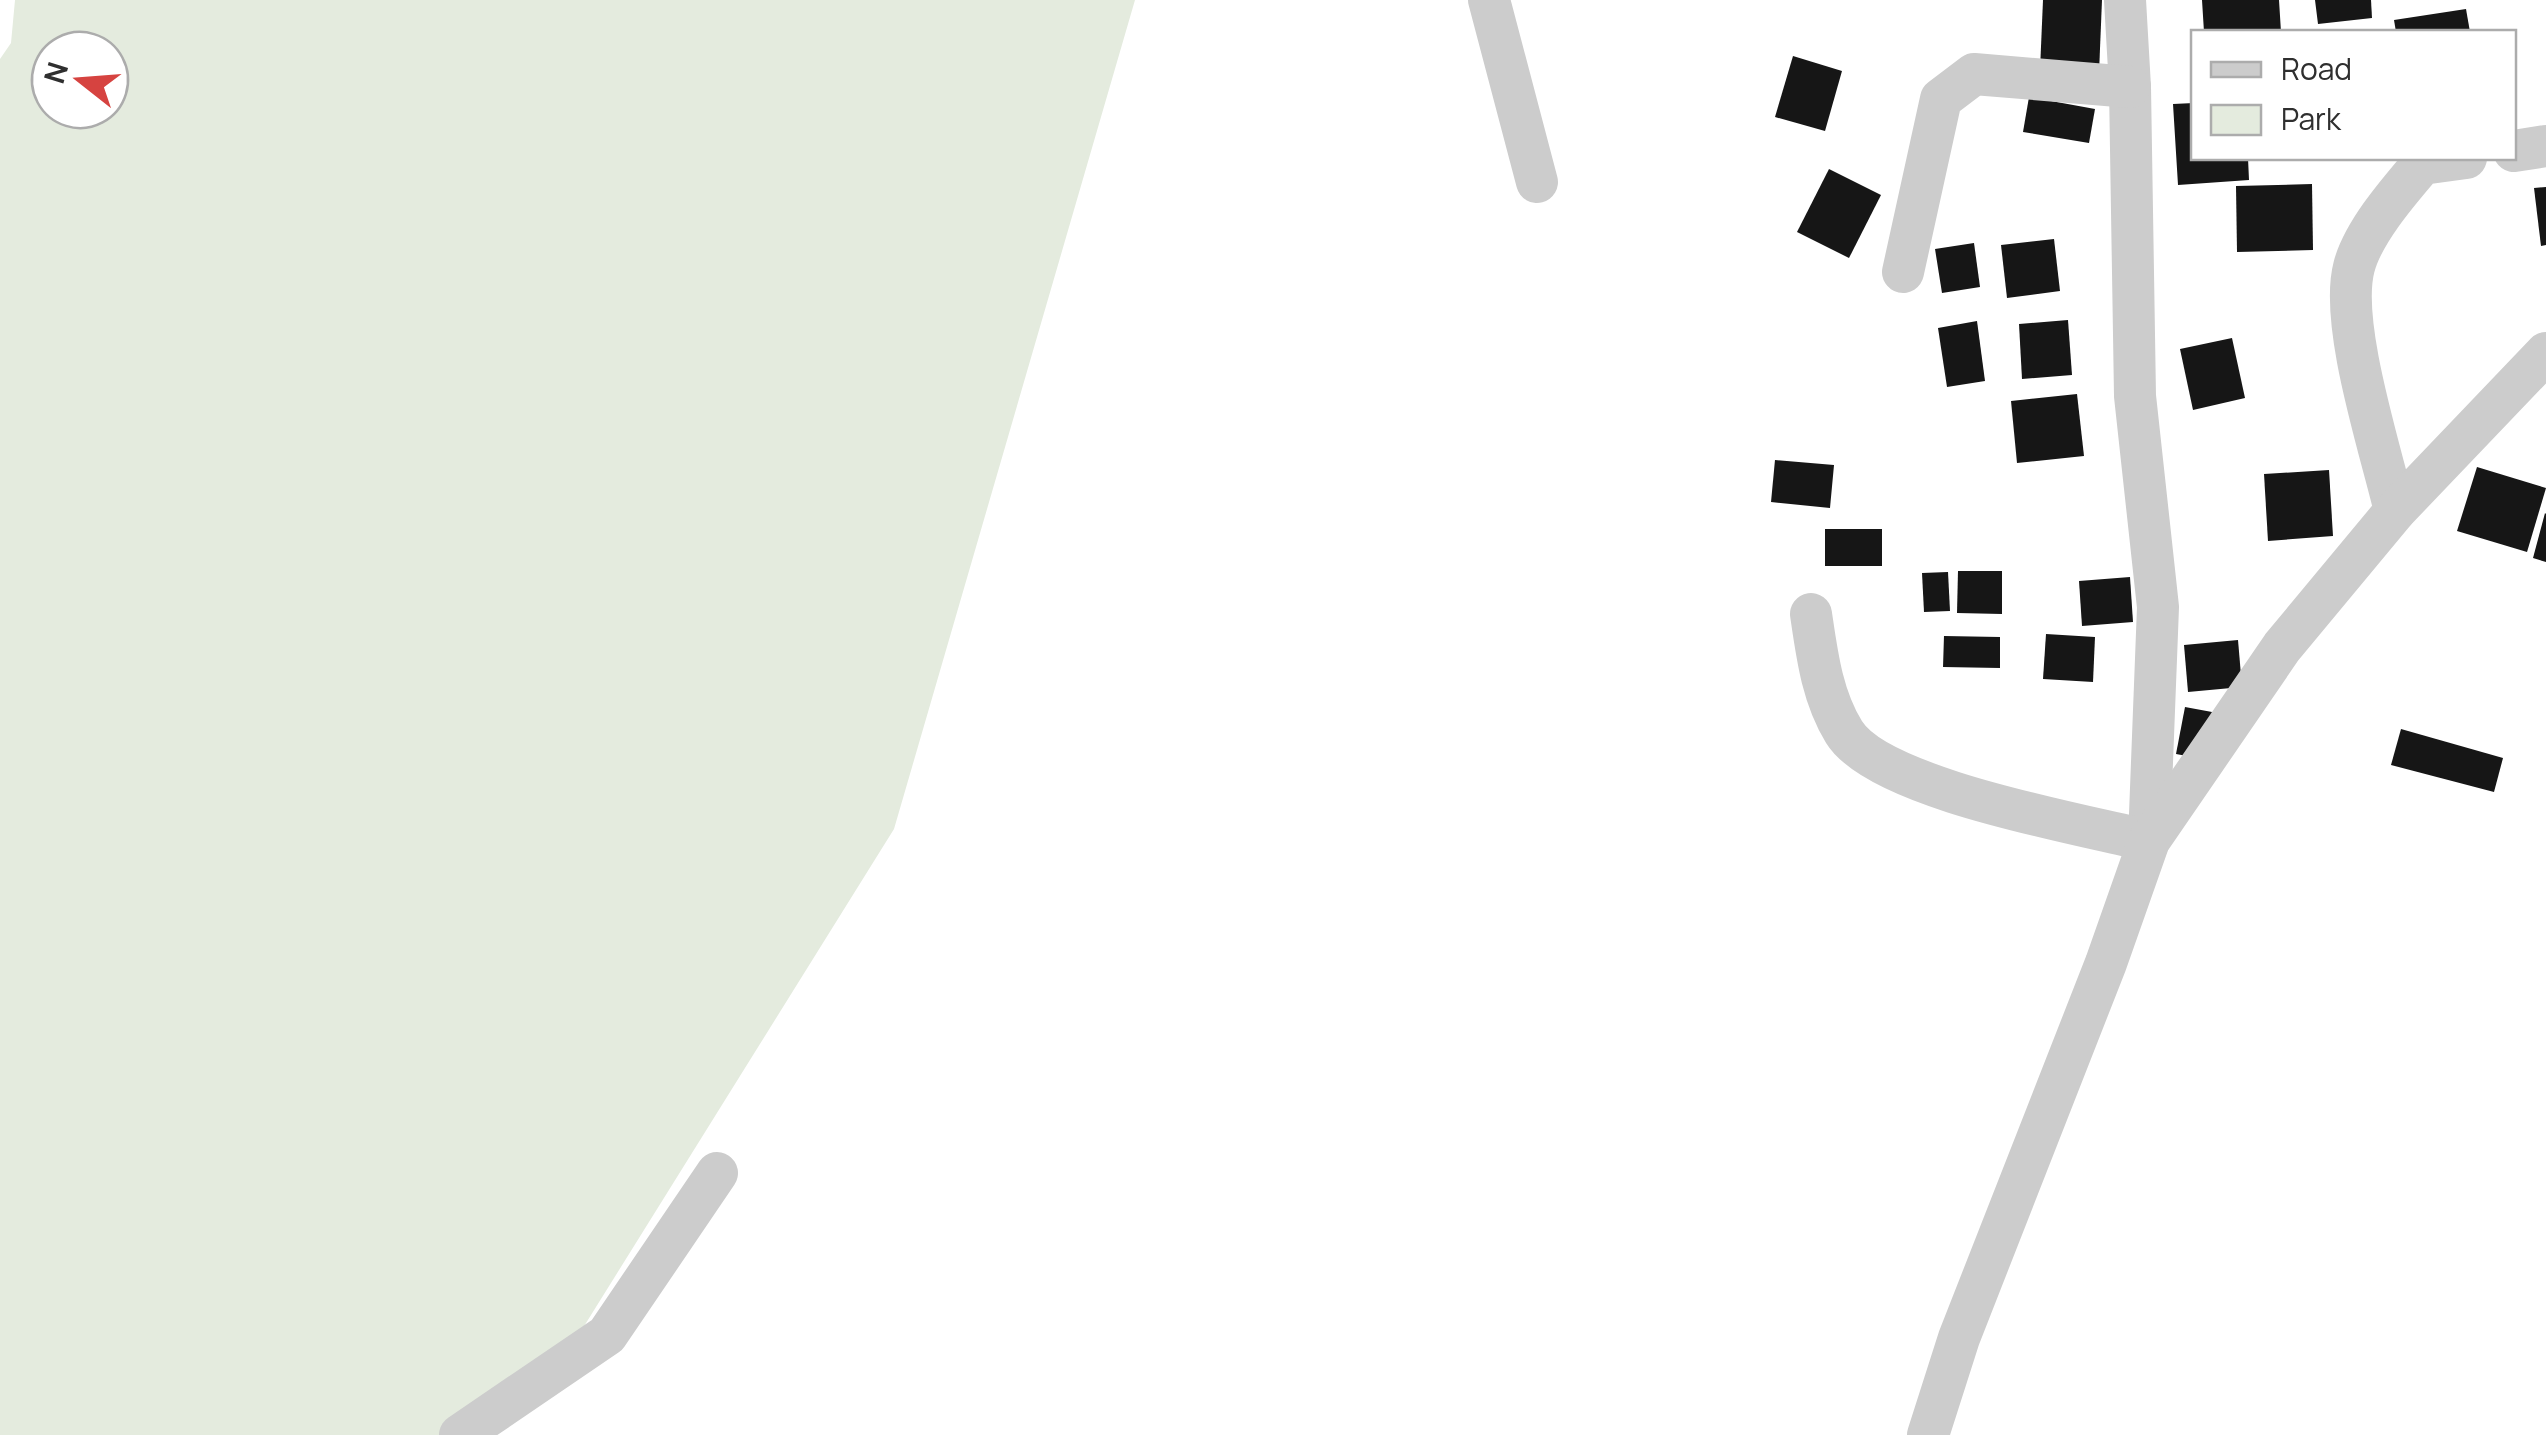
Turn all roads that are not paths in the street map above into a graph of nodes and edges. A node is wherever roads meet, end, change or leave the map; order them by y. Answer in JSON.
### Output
{"nodes":[{"id":1,"x":1489,"y":0,"type":"edge"},
{"id":2,"x":2125,"y":0,"type":"edge"},
{"id":3,"x":2130,"y":87,"type":"junction"},
{"id":4,"x":2546,"y":146,"type":"edge"},
{"id":5,"x":2516,"y":151,"type":"edge"},
{"id":6,"x":2451,"y":160,"type":"edge"},
{"id":7,"x":1537,"y":182,"type":"dead end"},
{"id":8,"x":1903,"y":272,"type":"dead end"},
{"id":9,"x":2546,"y":353,"type":"edge"},
{"id":10,"x":2395,"y":512,"type":"junction"},
{"id":11,"x":1811,"y":614,"type":"dead end"},
{"id":12,"x":2149,"y":841,"type":"junction"},
{"id":13,"x":717,"y":1172,"type":"dead end"},
{"id":14,"x":460,"y":1435,"type":"edge"},
{"id":15,"x":1928,"y":1435,"type":"edge"}],
"edges":[{"from":1,"to":7,"type":"street"},
{"from":2,"to":3,"type":"street"},
{"from":3,"to":8,"type":"street"},
{"from":3,"to":12,"type":"street"},
{"from":4,"to":5,"type":"street"},
{"from":6,"to":10,"type":"street"},
{"from":9,"to":10,"type":"street"},
{"from":10,"to":12,"type":"street"},
{"from":11,"to":12,"type":"street"},
{"from":12,"to":15,"type":"street"},
{"from":13,"to":14,"type":"street"}]}
